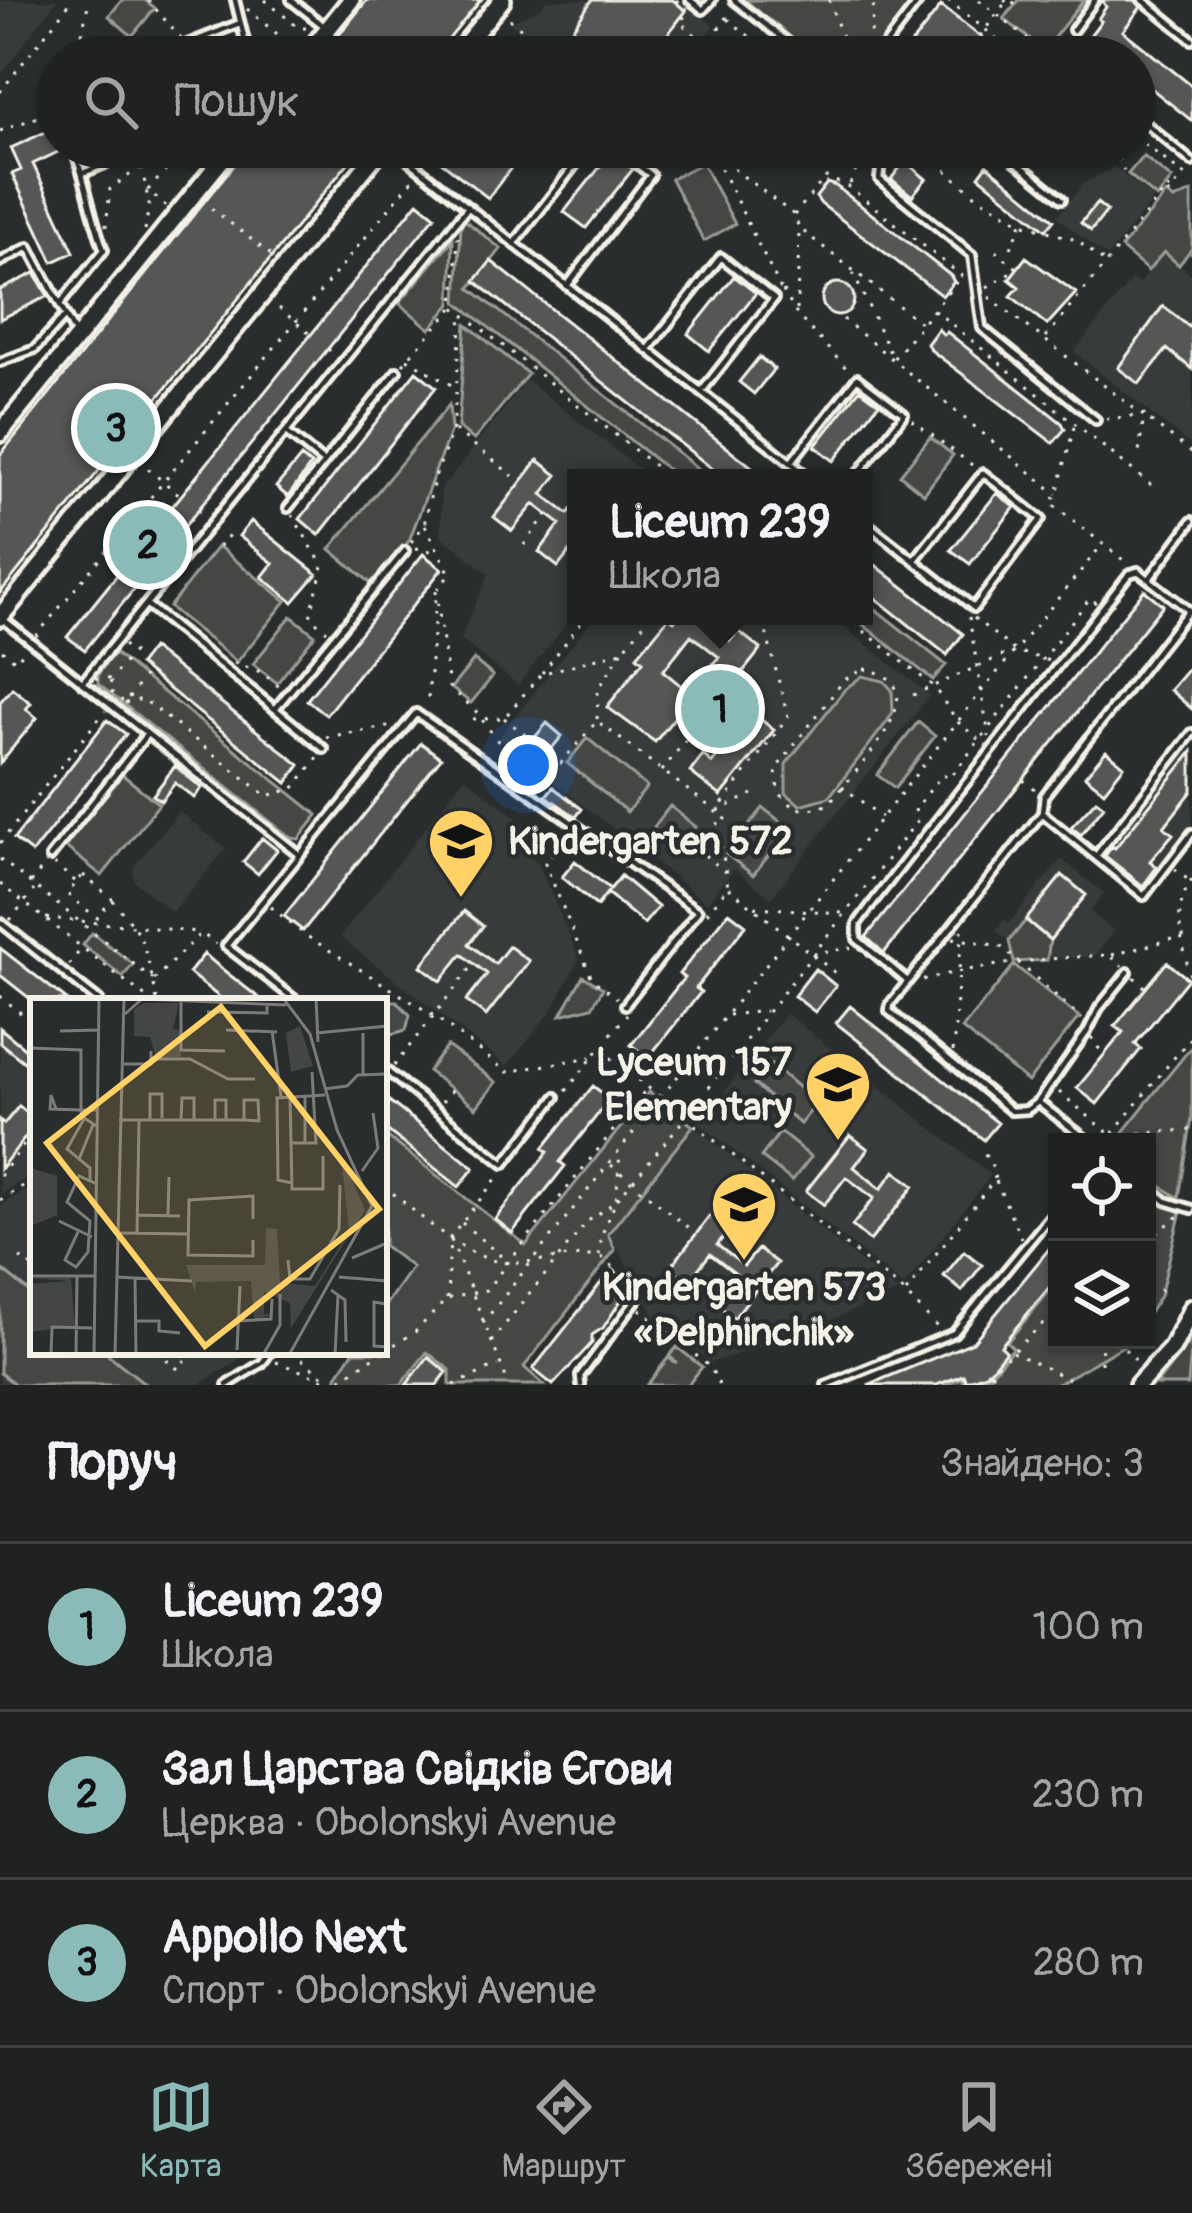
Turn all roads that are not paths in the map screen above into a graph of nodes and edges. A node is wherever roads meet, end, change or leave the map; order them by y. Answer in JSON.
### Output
{"nodes":[{"id":1,"x":236,"y":0,"type":"edge"},
{"id":2,"x":291,"y":0,"type":"edge"},
{"id":3,"x":351,"y":0,"type":"edge"},
{"id":4,"x":502,"y":0,"type":"edge"},
{"id":5,"x":690,"y":0,"type":"edge"},
{"id":6,"x":712,"y":0,"type":"edge"},
{"id":7,"x":920,"y":0,"type":"edge"},
{"id":8,"x":1095,"y":0,"type":"edge"},
{"id":9,"x":1143,"y":0,"type":"edge"},
{"id":10,"x":736,"y":2,"type":"edge"},
{"id":11,"x":240,"y":23,"type":"junction"},
{"id":12,"x":320,"y":29,"type":"junction"},
{"id":13,"x":1072,"y":30,"type":"dead end"},
{"id":14,"x":208,"y":36,"type":"edge"},
{"id":15,"x":243,"y":36,"type":"edge"},
{"id":16,"x":314,"y":36,"type":"edge"},
{"id":17,"x":472,"y":36,"type":"edge"},
{"id":18,"x":780,"y":36,"type":"edge"},
{"id":19,"x":892,"y":36,"type":"edge"},
{"id":20,"x":1192,"y":40,"type":"edge"},
{"id":21,"x":1156,"y":132,"type":"edge"},
{"id":22,"x":1192,"y":162,"type":"edge"},
{"id":23,"x":81,"y":168,"type":"edge"},
{"id":24,"x":95,"y":168,"type":"edge"},
{"id":25,"x":215,"y":168,"type":"edge"},
{"id":26,"x":370,"y":168,"type":"edge"},
{"id":27,"x":418,"y":168,"type":"edge"},
{"id":28,"x":573,"y":168,"type":"edge"},
{"id":29,"x":642,"y":168,"type":"edge"},
{"id":30,"x":880,"y":168,"type":"edge"},
{"id":31,"x":1024,"y":168,"type":"edge"},
{"id":32,"x":83,"y":173,"type":"junction"},
{"id":33,"x":1062,"y":199,"type":"dead end"},
{"id":34,"x":468,"y":207,"type":"junction"},
{"id":35,"x":514,"y":244,"type":"junction"},
{"id":36,"x":0,"y":262,"type":"edge"},
{"id":37,"x":567,"y":286,"type":"junction"},
{"id":38,"x":60,"y":304,"type":"junction"},
{"id":39,"x":65,"y":316,"type":"junction"},
{"id":40,"x":77,"y":338,"type":"junction"},
{"id":41,"x":648,"y":350,"type":"junction"},
{"id":42,"x":0,"y":362,"type":"edge"},
{"id":43,"x":397,"y":371,"type":"road end"},
{"id":44,"x":701,"y":392,"type":"junction"},
{"id":45,"x":1096,"y":420,"type":"road end"},
{"id":46,"x":286,"y":432,"type":"junction"},
{"id":47,"x":0,"y":433,"type":"edge"},
{"id":48,"x":323,"y":463,"type":"junction"},
{"id":49,"x":791,"y":463,"type":"junction"},
{"id":50,"x":799,"y":469,"type":"edge"},
{"id":51,"x":862,"y":469,"type":"edge"},
{"id":52,"x":288,"y":508,"type":"road end"},
{"id":53,"x":1192,"y":521,"type":"edge"},
{"id":54,"x":873,"y":528,"type":"edge"},
{"id":55,"x":406,"y":549,"type":"road end"},
{"id":56,"x":914,"y":561,"type":"junction"},
{"id":57,"x":1149,"y":579,"type":"junction"},
{"id":58,"x":146,"y":604,"type":"junction"},
{"id":59,"x":1190,"y":612,"type":"edge"},
{"id":60,"x":0,"y":617,"type":"edge"},
{"id":61,"x":84,"y":680,"type":"junction"},
{"id":62,"x":275,"y":710,"type":"junction"},
{"id":63,"x":147,"y":734,"type":"junction"},
{"id":64,"x":1192,"y":734,"type":"edge"},
{"id":65,"x":324,"y":749,"type":"road end"},
{"id":66,"x":1042,"y":813,"type":"junction"},
{"id":67,"x":1192,"y":833,"type":"edge"},
{"id":68,"x":300,"y":855,"type":"junction"},
{"id":69,"x":1095,"y":856,"type":"junction"},
{"id":70,"x":49,"y":858,"type":"road end"},
{"id":71,"x":3,"y":924,"type":"edge"},
{"id":72,"x":1128,"y":971,"type":"road end"},
{"id":73,"x":907,"y":983,"type":"junction"},
{"id":74,"x":95,"y":998,"type":"edge"},
{"id":75,"x":293,"y":998,"type":"edge"},
{"id":76,"x":625,"y":1005,"type":"road end"},
{"id":77,"x":387,"y":1072,"type":"edge"},
{"id":78,"x":558,"y":1098,"type":"road end"},
{"id":79,"x":1038,"y":1102,"type":"junction"},
{"id":80,"x":1078,"y":1133,"type":"edge"},
{"id":81,"x":1156,"y":1193,"type":"edge"},
{"id":82,"x":1188,"y":1210,"type":"edge"},
{"id":83,"x":1048,"y":1219,"type":"edge"},
{"id":84,"x":636,"y":1301,"type":"road end"},
{"id":85,"x":1192,"y":1308,"type":"edge"},
{"id":86,"x":268,"y":1355,"type":"edge"},
{"id":87,"x":227,"y":1385,"type":"edge"},
{"id":88,"x":581,"y":1385,"type":"edge"},
{"id":89,"x":826,"y":1385,"type":"edge"},
{"id":90,"x":1138,"y":1385,"type":"edge"}],
"edges":[{"from":1,"to":11,"type":"lane"},
{"from":2,"to":12,"type":"lane"},
{"from":3,"to":12,"type":"main road"},
{"from":4,"to":17,"type":"main road"},
{"from":5,"to":6,"type":"lane"},
{"from":7,"to":19,"type":"lane"},
{"from":8,"to":13,"type":"lane"},
{"from":9,"to":20,"type":"lane"},
{"from":10,"to":18,"type":"lane"},
{"from":11,"to":14,"type":"lane"},
{"from":11,"to":15,"type":"lane"},
{"from":12,"to":16,"type":"main road"},
{"from":21,"to":22,"type":"lane"},
{"from":23,"to":32,"type":"lane"},
{"from":24,"to":32,"type":"lane"},
{"from":25,"to":40,"type":"main road"},
{"from":26,"to":60,"type":"main road"},
{"from":27,"to":34,"type":"lane"},
{"from":28,"to":35,"type":"lane"},
{"from":29,"to":37,"type":"lane"},
{"from":30,"to":45,"type":"lane"},
{"from":31,"to":33,"type":"lane"},
{"from":32,"to":38,"type":"lane"},
{"from":34,"to":35,"type":"lane"},
{"from":34,"to":46,"type":"lane"},
{"from":35,"to":37,"type":"lane"},
{"from":36,"to":38,"type":"lane"},
{"from":37,"to":41,"type":"lane"},
{"from":38,"to":39,"type":"lane"},
{"from":39,"to":40,"type":"lane"},
{"from":39,"to":42,"type":"lane"},
{"from":40,"to":47,"type":"main road"},
{"from":41,"to":44,"type":"lane"},
{"from":41,"to":44,"type":"lane"},
{"from":43,"to":48,"type":"lane"},
{"from":44,"to":49,"type":"lane"},
{"from":46,"to":48,"type":"lane"},
{"from":46,"to":58,"type":"lane"},
{"from":48,"to":52,"type":"lane"},
{"from":49,"to":50,"type":"lane"},
{"from":49,"to":51,"type":"lane"},
{"from":53,"to":57,"type":"lane"},
{"from":54,"to":56,"type":"lane"},
{"from":55,"to":62,"type":"lane"},
{"from":56,"to":56,"type":"lane"},
{"from":57,"to":59,"type":"lane"},
{"from":57,"to":73,"type":"lane"},
{"from":58,"to":61,"type":"lane"},
{"from":58,"to":62,"type":"lane"},
{"from":59,"to":66,"type":"lane"},
{"from":60,"to":61,"type":"lane"},
{"from":61,"to":63,"type":"lane"},
{"from":62,"to":65,"type":"lane"},
{"from":63,"to":68,"type":"lane"},
{"from":63,"to":70,"type":"lane"},
{"from":64,"to":69,"type":"lane"},
{"from":66,"to":69,"type":"lane"},
{"from":66,"to":73,"type":"lane"},
{"from":67,"to":69,"type":"lane"},
{"from":68,"to":75,"type":"lane"},
{"from":68,"to":76,"type":"lane"},
{"from":71,"to":74,"type":"lane"},
{"from":72,"to":79,"type":"lane"},
{"from":73,"to":79,"type":"lane"},
{"from":77,"to":78,"type":"lane"},
{"from":79,"to":80,"type":"lane"},
{"from":81,"to":82,"type":"lane"},
{"from":83,"to":89,"type":"lane"},
{"from":84,"to":88,"type":"lane"},
{"from":85,"to":90,"type":"main road"},
{"from":86,"to":87,"type":"lane"}]}
